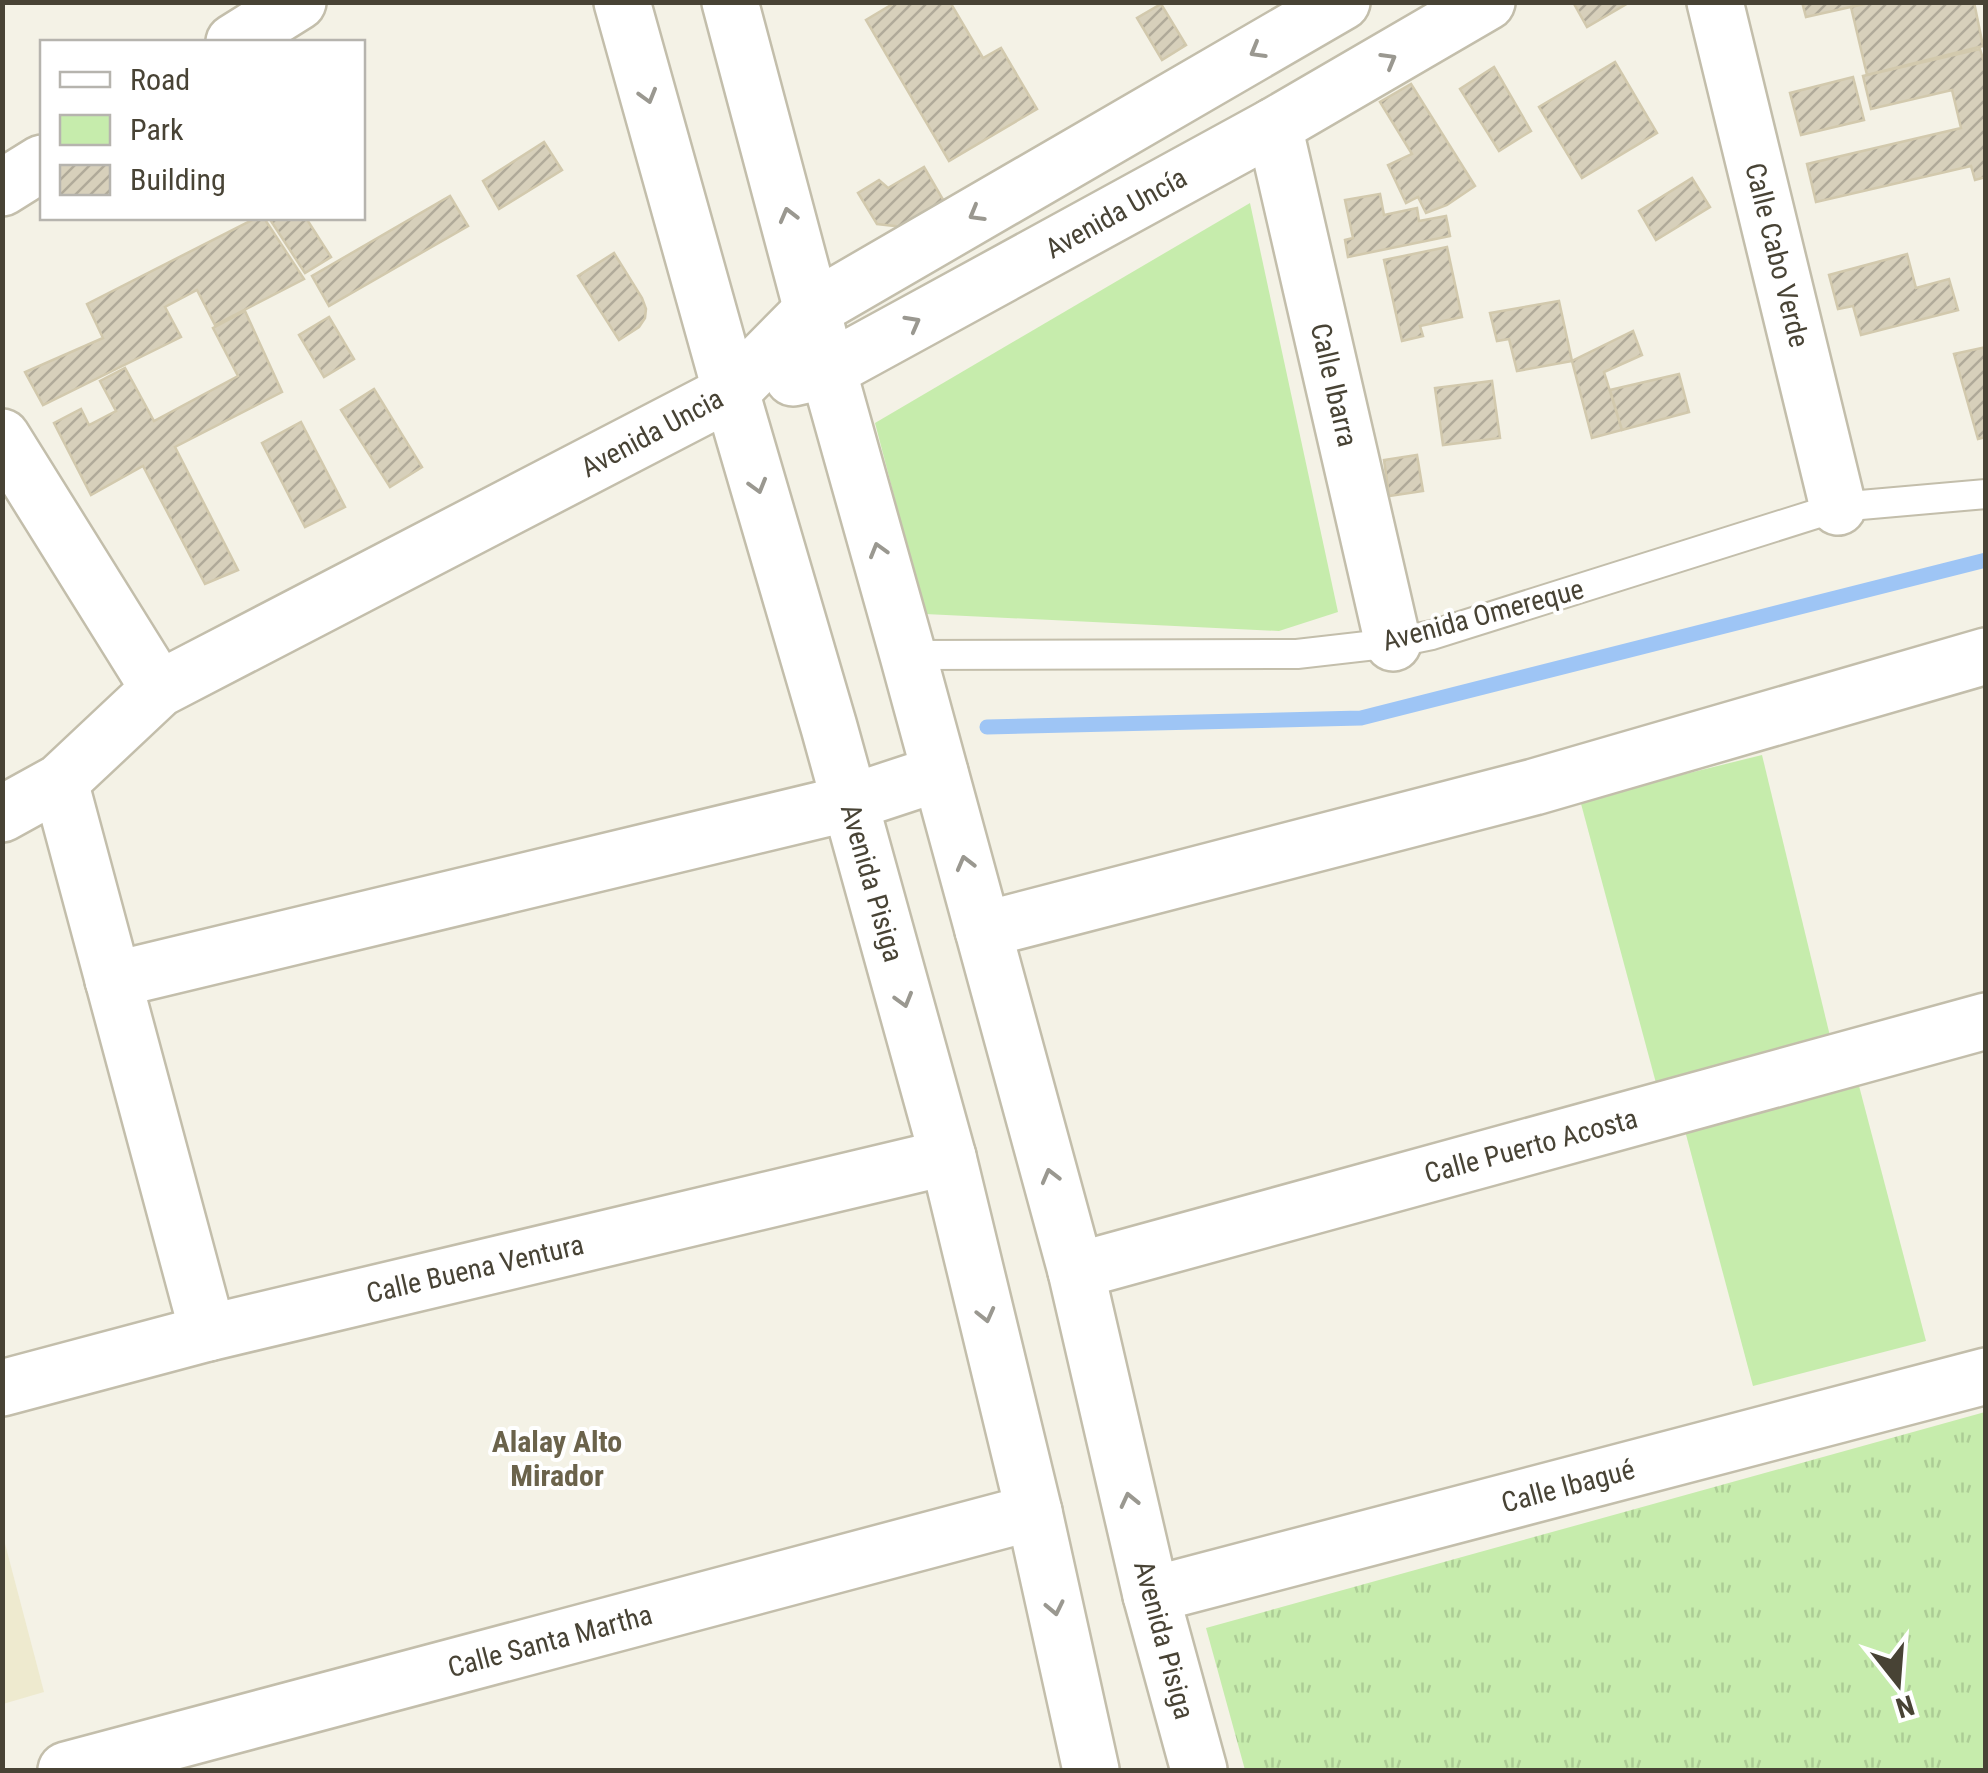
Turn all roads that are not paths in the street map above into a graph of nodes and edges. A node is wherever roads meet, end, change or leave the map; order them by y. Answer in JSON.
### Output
{"nodes":[{"id":1,"x":298,"y":2,"type":"edge"},
{"id":2,"x":622,"y":2,"type":"edge"},
{"id":3,"x":730,"y":2,"type":"edge"},
{"id":4,"x":1342,"y":2,"type":"edge"},
{"id":5,"x":1487,"y":2,"type":"edge"},
{"id":6,"x":1715,"y":2,"type":"edge"},
{"id":7,"x":237,"y":40,"type":"edge"},
{"id":8,"x":1274,"y":126,"type":"junction"},
{"id":9,"x":40,"y":163,"type":"edge"},
{"id":10,"x":2,"y":188,"type":"edge"},
{"id":11,"x":813,"y":309,"type":"junction"},
{"id":12,"x":828,"y":370,"type":"junction"},
{"id":13,"x":731,"y":392,"type":"junction"},
{"id":14,"x":2,"y":436,"type":"edge"},
{"id":15,"x":1986,"y":494,"type":"edge"},
{"id":16,"x":1838,"y":507,"type":"junction"},
{"id":17,"x":1393,"y":643,"type":"junction"},
{"id":18,"x":908,"y":654,"type":"junction"},
{"id":19,"x":1986,"y":656,"type":"edge"},
{"id":20,"x":159,"y":689,"type":"junction"},
{"id":21,"x":940,"y":773,"type":"junction"},
{"id":22,"x":60,"y":782,"type":"junction"},
{"id":23,"x":849,"y":803,"type":"junction"},
{"id":24,"x":2,"y":814,"type":"edge"},
{"id":25,"x":983,"y":930,"type":"junction"},
{"id":26,"x":113,"y":980,"type":"junction"},
{"id":27,"x":1986,"y":1022,"type":"edge"},
{"id":28,"x":948,"y":1157,"type":"junction"},
{"id":29,"x":1076,"y":1270,"type":"junction"},
{"id":30,"x":208,"y":1332,"type":"junction"},
{"id":31,"x":1986,"y":1376,"type":"edge"},
{"id":32,"x":2,"y":1388,"type":"edge"},
{"id":33,"x":1034,"y":1512,"type":"junction"},
{"id":34,"x":1152,"y":1595,"type":"junction"},
{"id":35,"x":66,"y":1770,"type":"edge"},
{"id":36,"x":1091,"y":1770,"type":"edge"},
{"id":37,"x":1199,"y":1770,"type":"edge"}],
"edges":[{"from":1,"to":7,"type":"street"},
{"from":2,"to":13,"type":"street","name":"Avenida Pisiga","one_way":true},
{"from":11,"to":3,"type":"street","name":"Avenida Pisiga","one_way":true},
{"from":4,"to":11,"type":"street","name":"Avenida Uncia","one_way":true},
{"from":8,"to":5,"type":"street","name":"Avenida Uncía","one_way":true},
{"from":6,"to":16,"type":"street","name":"Calle Cabo Verde"},
{"from":12,"to":8,"type":"street","name":"Avenida Uncía","one_way":true},
{"from":8,"to":17,"type":"street","name":"Calle Ibarra"},
{"from":9,"to":10,"type":"street"},
{"from":11,"to":12,"type":"street","name":"Avenida Pisiga"},
{"from":11,"to":13,"type":"street","name":"Avenida Uncia"},
{"from":12,"to":13,"type":"street","name":"Avenida Uncía"},
{"from":18,"to":12,"type":"street","name":"Avenida Pisiga","one_way":true},
{"from":13,"to":20,"type":"street","name":"Avenida Uncia"},
{"from":13,"to":23,"type":"street","name":"Avenida Pisiga","one_way":true},
{"from":14,"to":20,"type":"street"},
{"from":15,"to":16,"type":"lane","name":"Avenida Omereque"},
{"from":16,"to":17,"type":"lane","name":"Avenida Omereque"},
{"from":17,"to":18,"type":"lane","name":"Avenida Omereque"},
{"from":18,"to":21,"type":"street","name":"Avenida Pisiga"},
{"from":19,"to":25,"type":"street"},
{"from":20,"to":22,"type":"street","name":"Avenida Uncia"},
{"from":21,"to":23,"type":"street"},
{"from":25,"to":21,"type":"street","name":"Avenida Pisiga","one_way":true},
{"from":22,"to":24,"type":"street","name":"Avenida Uncia"},
{"from":22,"to":26,"type":"street"},
{"from":23,"to":26,"type":"street"},
{"from":23,"to":28,"type":"street","name":"Avenida Pisiga","one_way":true},
{"from":29,"to":25,"type":"street","name":"Avenida Pisiga","one_way":true},
{"from":26,"to":30,"type":"street"},
{"from":27,"to":29,"type":"street","name":"Calle Puerto Acosta"},
{"from":28,"to":30,"type":"street","name":"Calle Buena Ventura"},
{"from":28,"to":33,"type":"street","name":"Avenida Pisiga","one_way":true},
{"from":34,"to":29,"type":"street","name":"Avenida Pisiga","one_way":true},
{"from":30,"to":32,"type":"street","name":"Calle Buena Ventura"},
{"from":31,"to":34,"type":"street","name":"Calle Ibagué"},
{"from":33,"to":35,"type":"street","name":"Calle Santa Martha"},
{"from":33,"to":36,"type":"street","name":"Avenida Pisiga","one_way":true},
{"from":34,"to":37,"type":"street","name":"Avenida Pisiga"}]}
